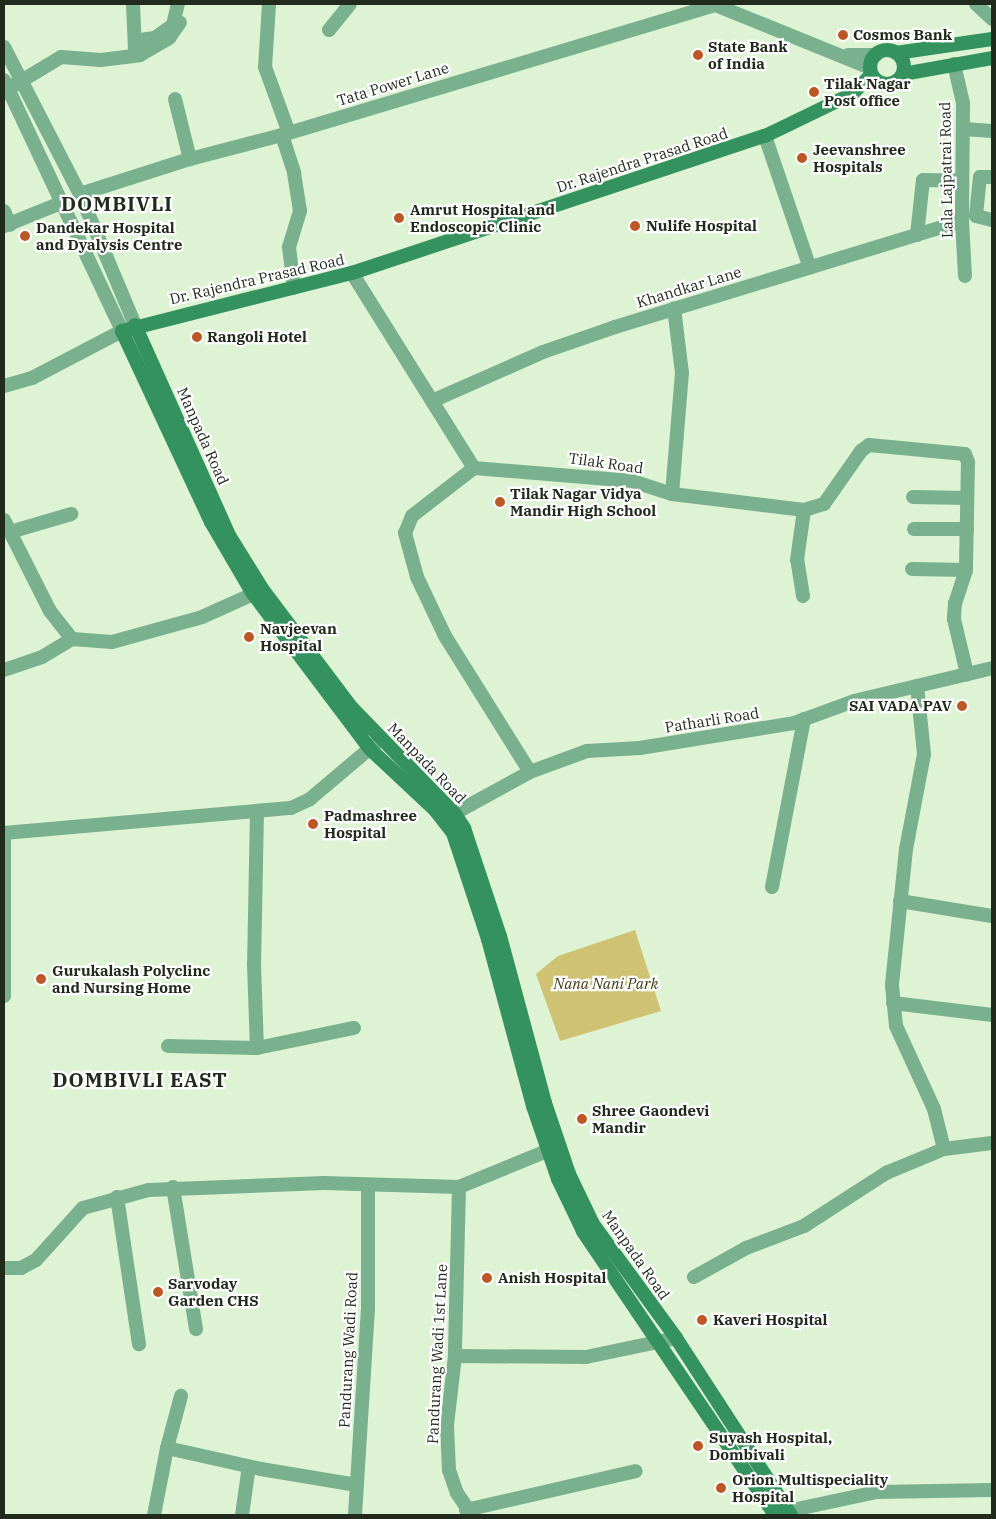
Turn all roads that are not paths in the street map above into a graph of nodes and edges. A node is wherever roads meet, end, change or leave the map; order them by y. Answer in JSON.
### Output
{"nodes":[{"id":1,"x":133,"y":4,"type":"edge"},
{"id":2,"x":139,"y":4,"type":"edge"},
{"id":3,"x":178,"y":4,"type":"edge"},
{"id":4,"x":269,"y":4,"type":"edge"},
{"id":5,"x":350,"y":4,"type":"edge"},
{"id":6,"x":715,"y":4,"type":"edge"},
{"id":7,"x":976,"y":4,"type":"edge"},
{"id":8,"x":992,"y":19,"type":"edge"},
{"id":9,"x":180,"y":22,"type":"dead end"},
{"id":10,"x":329,"y":30,"type":"dead end"},
{"id":11,"x":992,"y":39,"type":"edge"},
{"id":12,"x":140,"y":40,"type":"junction"},
{"id":13,"x":4,"y":47,"type":"edge"},
{"id":14,"x":896,"y":53,"type":"junction"},
{"id":15,"x":138,"y":55,"type":"junction"},
{"id":16,"x":992,"y":58,"type":"edge"},
{"id":17,"x":954,"y":64,"type":"junction"},
{"id":18,"x":873,"y":65,"type":"junction"},
{"id":19,"x":903,"y":74,"type":"junction"},
{"id":20,"x":22,"y":81,"type":"junction"},
{"id":21,"x":6,"y":84,"type":"edge"},
{"id":22,"x":890,"y":84,"type":"junction"},
{"id":23,"x":852,"y":94,"type":"junction"},
{"id":24,"x":175,"y":98,"type":"dead end"},
{"id":25,"x":963,"y":130,"type":"junction"},
{"id":26,"x":992,"y":131,"type":"edge"},
{"id":27,"x":285,"y":134,"type":"junction"},
{"id":28,"x":765,"y":136,"type":"junction"},
{"id":29,"x":190,"y":159,"type":"junction"},
{"id":30,"x":992,"y":177,"type":"edge"},
{"id":31,"x":962,"y":188,"type":"junction"},
{"id":32,"x":80,"y":194,"type":"junction"},
{"id":33,"x":978,"y":194,"type":"junction"},
{"id":34,"x":63,"y":202,"type":"junction"},
{"id":35,"x":4,"y":211,"type":"edge"},
{"id":36,"x":992,"y":220,"type":"edge"},
{"id":37,"x":962,"y":221,"type":"junction"},
{"id":38,"x":7,"y":226,"type":"edge"},
{"id":39,"x":917,"y":235,"type":"junction"},
{"id":40,"x":810,"y":268,"type":"junction"},
{"id":41,"x":352,"y":273,"type":"junction"},
{"id":42,"x":965,"y":276,"type":"dead end"},
{"id":43,"x":294,"y":288,"type":"junction"},
{"id":44,"x":674,"y":308,"type":"junction"},
{"id":45,"x":135,"y":325,"type":"junction"},
{"id":46,"x":122,"y":331,"type":"junction"},
{"id":47,"x":4,"y":386,"type":"edge"},
{"id":48,"x":432,"y":401,"type":"junction"},
{"id":49,"x":474,"y":468,"type":"junction"},
{"id":50,"x":672,"y":494,"type":"junction"},
{"id":51,"x":913,"y":497,"type":"dead end"},
{"id":52,"x":968,"y":498,"type":"junction"},
{"id":53,"x":804,"y":510,"type":"junction"},
{"id":54,"x":71,"y":514,"type":"dead end"},
{"id":55,"x":7,"y":526,"type":"edge"},
{"id":56,"x":917,"y":530,"type":"dead end"},
{"id":57,"x":967,"y":531,"type":"junction"},
{"id":58,"x":912,"y":569,"type":"dead end"},
{"id":59,"x":966,"y":570,"type":"junction"},
{"id":60,"x":258,"y":592,"type":"junction"},
{"id":61,"x":803,"y":596,"type":"dead end"},
{"id":62,"x":72,"y":639,"type":"junction"},
{"id":63,"x":992,"y":668,"type":"edge"},
{"id":64,"x":4,"y":670,"type":"edge"},
{"id":65,"x":967,"y":674,"type":"junction"},
{"id":66,"x":917,"y":686,"type":"junction"},
{"id":67,"x":804,"y":719,"type":"junction"},
{"id":68,"x":380,"y":739,"type":"junction"},
{"id":69,"x":370,"y":749,"type":"junction"},
{"id":70,"x":530,"y":772,"type":"junction"},
{"id":71,"x":257,"y":811,"type":"junction"},
{"id":72,"x":450,"y":816,"type":"junction"},
{"id":73,"x":4,"y":833,"type":"edge"},
{"id":74,"x":772,"y":887,"type":"dead end"},
{"id":75,"x":900,"y":901,"type":"junction"},
{"id":76,"x":992,"y":916,"type":"edge"},
{"id":77,"x":4,"y":996,"type":"edge"},
{"id":78,"x":893,"y":1003,"type":"junction"},
{"id":79,"x":992,"y":1014,"type":"edge"},
{"id":80,"x":354,"y":1028,"type":"dead end"},
{"id":81,"x":168,"y":1046,"type":"dead end"},
{"id":82,"x":257,"y":1048,"type":"junction"},
{"id":83,"x":992,"y":1143,"type":"edge"},
{"id":84,"x":554,"y":1149,"type":"junction"},
{"id":85,"x":944,"y":1149,"type":"junction"},
{"id":86,"x":368,"y":1185,"type":"junction"},
{"id":87,"x":173,"y":1187,"type":"junction"},
{"id":88,"x":459,"y":1187,"type":"junction"},
{"id":89,"x":117,"y":1197,"type":"junction"},
{"id":90,"x":615,"y":1267,"type":"junction"},
{"id":91,"x":4,"y":1268,"type":"edge"},
{"id":92,"x":694,"y":1276,"type":"dead end"},
{"id":93,"x":196,"y":1329,"type":"dead end"},
{"id":94,"x":676,"y":1338,"type":"junction"},
{"id":95,"x":139,"y":1344,"type":"dead end"},
{"id":96,"x":662,"y":1344,"type":"junction"},
{"id":97,"x":455,"y":1356,"type":"junction"},
{"id":98,"x":181,"y":1396,"type":"dead end"},
{"id":99,"x":712,"y":1396,"type":"junction"},
{"id":100,"x":698,"y":1404,"type":"junction"},
{"id":101,"x":741,"y":1440,"type":"junction"},
{"id":102,"x":167,"y":1448,"type":"junction"},
{"id":103,"x":729,"y":1448,"type":"junction"},
{"id":104,"x":249,"y":1466,"type":"junction"},
{"id":105,"x":636,"y":1471,"type":"dead end"},
{"id":106,"x":357,"y":1485,"type":"junction"},
{"id":107,"x":992,"y":1490,"type":"edge"},
{"id":108,"x":469,"y":1512,"type":"edge"},
{"id":109,"x":790,"y":1513,"type":"edge"},
{"id":110,"x":154,"y":1515,"type":"edge"},
{"id":111,"x":242,"y":1515,"type":"edge"},
{"id":112,"x":355,"y":1515,"type":"edge"},
{"id":113,"x":775,"y":1515,"type":"edge"}],
"edges":[{"from":1,"to":15,"type":"street"},
{"from":2,"to":12,"type":"street"},
{"from":3,"to":12,"type":"street"},
{"from":4,"to":27,"type":"street"},
{"from":5,"to":10,"type":"street"},
{"from":6,"to":18,"type":"street"},
{"from":6,"to":27,"type":"street","name":"Tata Power Lane"},
{"from":7,"to":8,"type":"street"},
{"from":9,"to":15,"type":"street"},
{"from":11,"to":14,"type":"main road"},
{"from":12,"to":15,"type":"street"},
{"from":13,"to":20,"type":"street","name":"Manpada Road"},
{"from":14,"to":18,"type":"main road"},
{"from":14,"to":19,"type":"main road"},
{"from":15,"to":20,"type":"street"},
{"from":16,"to":17,"type":"main road"},
{"from":17,"to":19,"type":"main road"},
{"from":17,"to":25,"type":"street","name":"Lala Lajpatrai Road"},
{"from":18,"to":22,"type":"main road"},
{"from":18,"to":23,"type":"main road","name":"Dr. Rajendra Prasad Road"},
{"from":19,"to":22,"type":"main road"},
{"from":20,"to":21,"type":"street"},
{"from":20,"to":32,"type":"street","name":"Manpada Road"},
{"from":21,"to":34,"type":"street","name":"Manpada Road"},
{"from":22,"to":23,"type":"main road"},
{"from":23,"to":28,"type":"main road","name":"Dr. Rajendra Prasad Road"},
{"from":24,"to":29,"type":"street"},
{"from":25,"to":26,"type":"street"},
{"from":25,"to":31,"type":"street","name":"Lala Lajpatrai Road"},
{"from":27,"to":29,"type":"street","name":"Tata Power Lane"},
{"from":27,"to":43,"type":"street"},
{"from":28,"to":40,"type":"street"},
{"from":28,"to":41,"type":"main road","name":"Dr. Rajendra Prasad Road"},
{"from":29,"to":32,"type":"street","name":"Tata Power Lane"},
{"from":30,"to":33,"type":"street"},
{"from":31,"to":33,"type":"street"},
{"from":31,"to":37,"type":"street","name":"Lala Lajpatrai Road"},
{"from":31,"to":39,"type":"street"},
{"from":32,"to":45,"type":"street","name":"Manpada Road"},
{"from":33,"to":36,"type":"street"},
{"from":34,"to":38,"type":"street"},
{"from":34,"to":46,"type":"street","name":"Manpada Road"},
{"from":35,"to":38,"type":"street"},
{"from":37,"to":39,"type":"street","name":"Khandkar Lane"},
{"from":37,"to":42,"type":"street","name":"Lala Lajpatrai Road"},
{"from":39,"to":40,"type":"street","name":"Khandkar Lane"},
{"from":40,"to":44,"type":"street","name":"Khandkar Lane"},
{"from":41,"to":43,"type":"main road","name":"Dr. Rajendra Prasad Road"},
{"from":41,"to":48,"type":"street"},
{"from":43,"to":45,"type":"main road","name":"Dr. Rajendra Prasad Road"},
{"from":44,"to":48,"type":"street","name":"Khandkar Lane"},
{"from":44,"to":50,"type":"street"},
{"from":45,"to":46,"type":"main road","name":"Dr. Rajendra Prasad Road"},
{"from":45,"to":60,"type":"main road","name":"Manpada Road"},
{"from":46,"to":47,"type":"street"},
{"from":46,"to":60,"type":"main road","name":"Manpada Road"},
{"from":48,"to":49,"type":"street"},
{"from":49,"to":50,"type":"street","name":"Tilak Road"},
{"from":49,"to":70,"type":"street"},
{"from":50,"to":53,"type":"street","name":"Tilak Road"},
{"from":51,"to":52,"type":"street"},
{"from":52,"to":53,"type":"street","name":"Tilak Road"},
{"from":52,"to":57,"type":"street"},
{"from":53,"to":61,"type":"street"},
{"from":54,"to":55,"type":"street"},
{"from":55,"to":62,"type":"street"},
{"from":56,"to":57,"type":"street"},
{"from":57,"to":59,"type":"street"},
{"from":58,"to":59,"type":"street"},
{"from":59,"to":65,"type":"street"},
{"from":60,"to":62,"type":"street"},
{"from":60,"to":68,"type":"main road","name":"Manpada Road"},
{"from":60,"to":69,"type":"main road","name":"Manpada Road"},
{"from":62,"to":64,"type":"street"},
{"from":63,"to":65,"type":"street","name":"Patharli Road"},
{"from":65,"to":66,"type":"street","name":"Patharli Road"},
{"from":66,"to":67,"type":"street","name":"Patharli Road"},
{"from":66,"to":75,"type":"street"},
{"from":67,"to":70,"type":"street","name":"Patharli Road"},
{"from":67,"to":74,"type":"street"},
{"from":68,"to":69,"type":"street"},
{"from":68,"to":72,"type":"main road","name":"Manpada Road"},
{"from":69,"to":71,"type":"street"},
{"from":69,"to":72,"type":"main road","name":"Manpada Road"},
{"from":70,"to":72,"type":"street","name":"Patharli Road"},
{"from":71,"to":73,"type":"street"},
{"from":71,"to":82,"type":"street"},
{"from":72,"to":84,"type":"main road","name":"Manpada Road"},
{"from":73,"to":77,"type":"street"},
{"from":75,"to":76,"type":"street"},
{"from":75,"to":78,"type":"street"},
{"from":78,"to":79,"type":"street"},
{"from":78,"to":85,"type":"street"},
{"from":80,"to":82,"type":"street"},
{"from":81,"to":82,"type":"street"},
{"from":83,"to":85,"type":"street"},
{"from":84,"to":88,"type":"street"},
{"from":84,"to":90,"type":"main road","name":"Manpada Road"},
{"from":85,"to":92,"type":"street"},
{"from":86,"to":87,"type":"street"},
{"from":86,"to":88,"type":"street"},
{"from":86,"to":106,"type":"street","name":"Pandurang Wadi Road"},
{"from":87,"to":89,"type":"street"},
{"from":87,"to":93,"type":"street"},
{"from":88,"to":97,"type":"street","name":"Pandurang Wadi 1st Lane"},
{"from":89,"to":91,"type":"street"},
{"from":89,"to":95,"type":"street"},
{"from":90,"to":94,"type":"main road","name":"Manpada Road"},
{"from":90,"to":96,"type":"main road","name":"Manpada Road"},
{"from":94,"to":96,"type":"street"},
{"from":94,"to":99,"type":"main road","name":"Manpada Road"},
{"from":96,"to":97,"type":"street"},
{"from":96,"to":100,"type":"main road","name":"Manpada Road"},
{"from":97,"to":108,"type":"street","name":"Pandurang Wadi 1st Lane"},
{"from":98,"to":102,"type":"street"},
{"from":99,"to":100,"type":"street"},
{"from":99,"to":101,"type":"main road","name":"Manpada Road"},
{"from":100,"to":103,"type":"main road","name":"Manpada Road"},
{"from":101,"to":103,"type":"main road"},
{"from":101,"to":109,"type":"main road","name":"Manpada Road"},
{"from":102,"to":104,"type":"street"},
{"from":102,"to":110,"type":"street"},
{"from":103,"to":113,"type":"main road","name":"Manpada Road"},
{"from":104,"to":106,"type":"street"},
{"from":104,"to":111,"type":"street"},
{"from":105,"to":108,"type":"street"},
{"from":106,"to":112,"type":"street","name":"Pandurang Wadi Road"},
{"from":107,"to":109,"type":"street"},
{"from":109,"to":113,"type":"street"}]}
